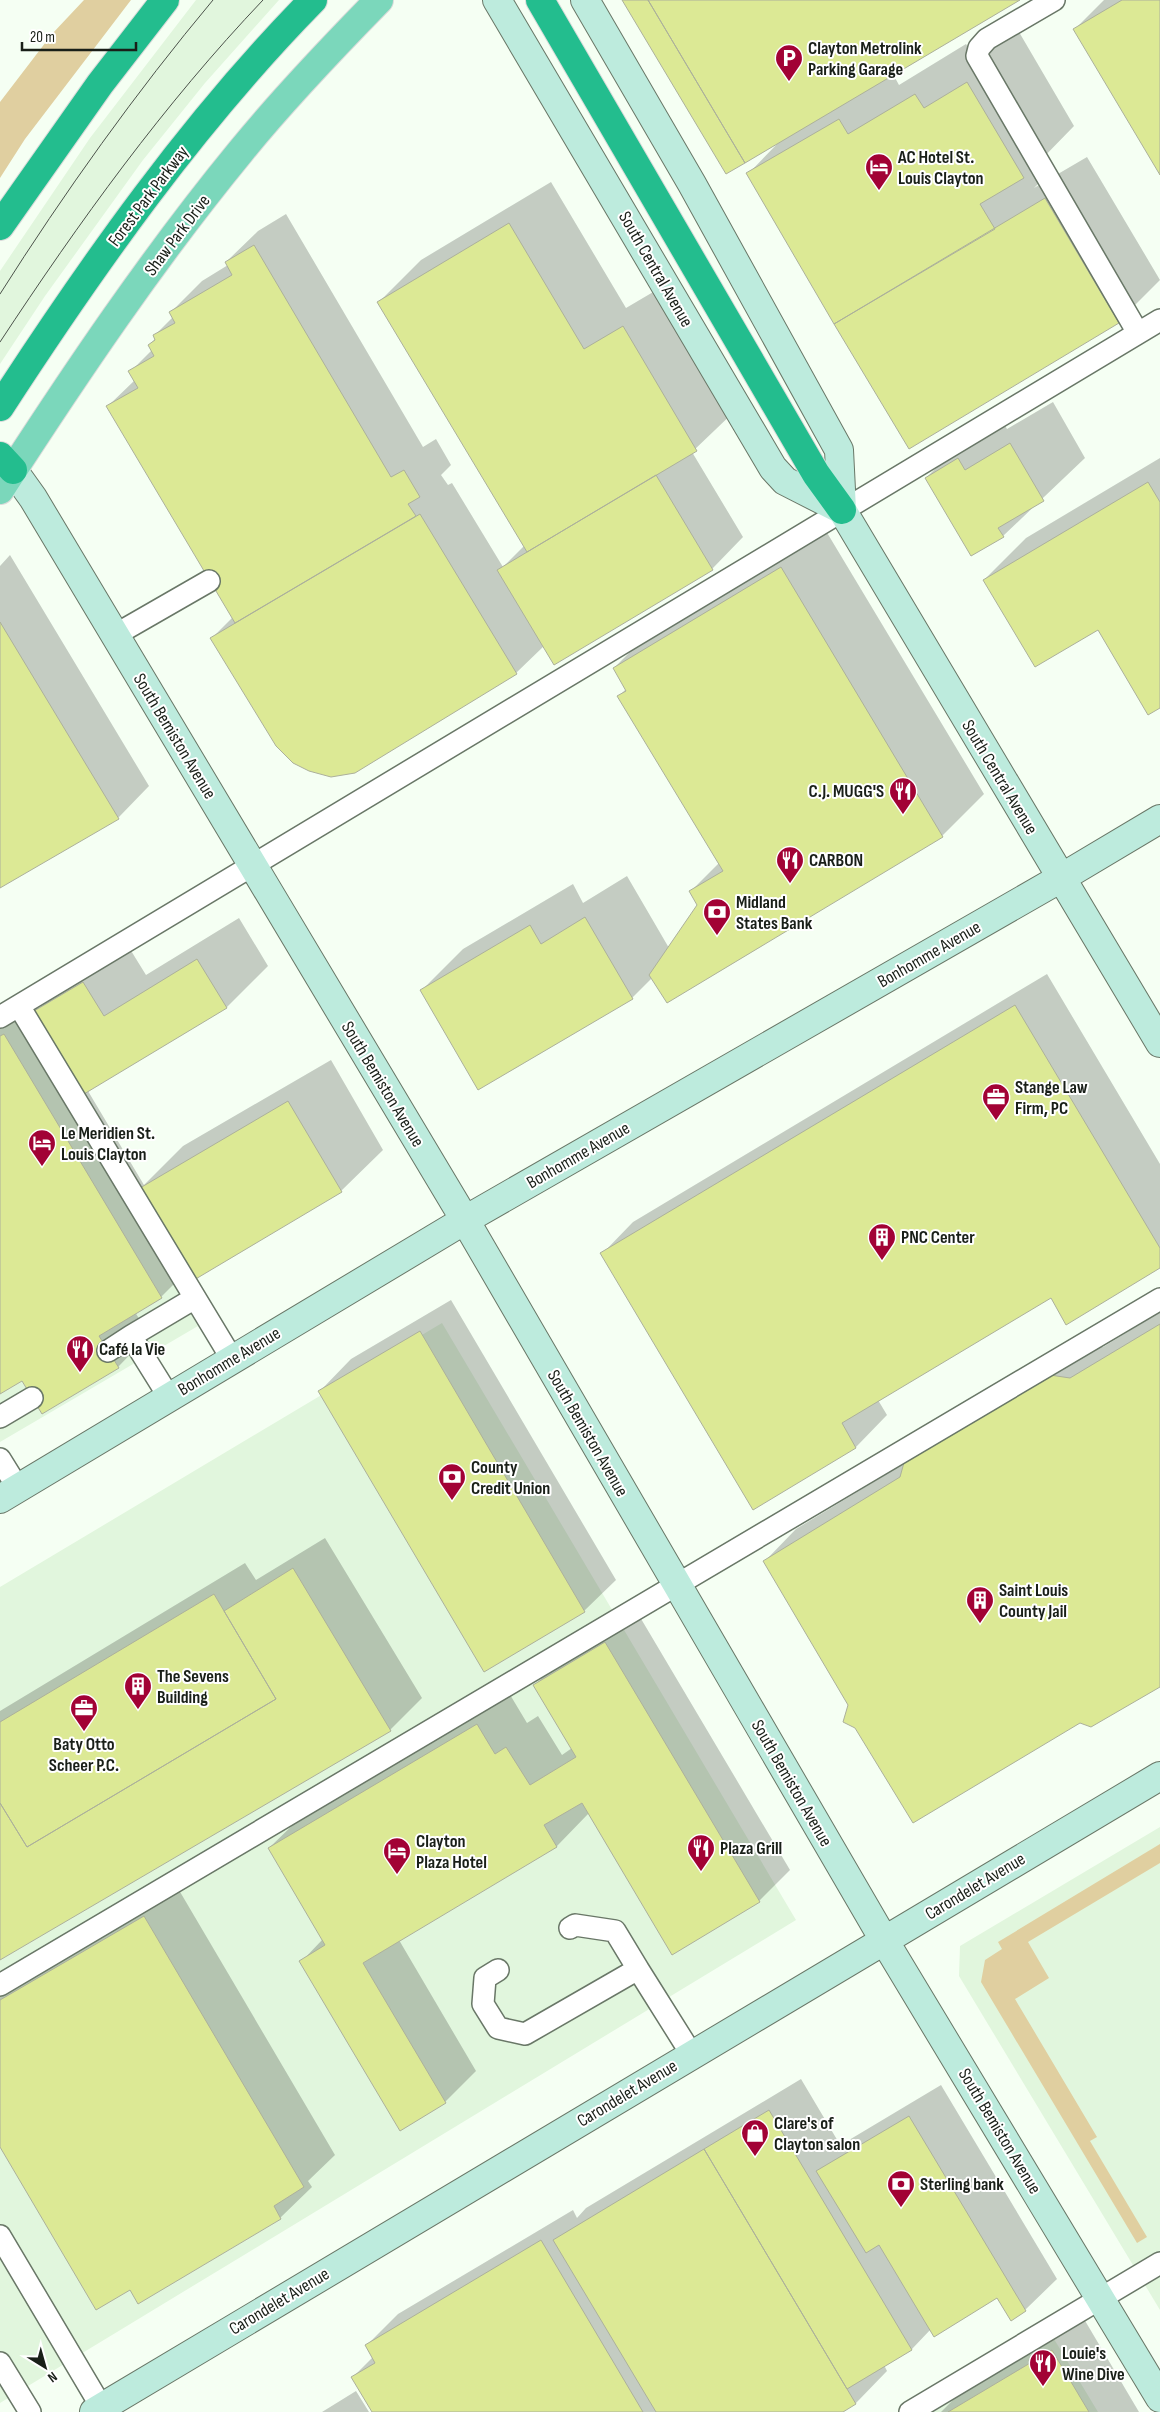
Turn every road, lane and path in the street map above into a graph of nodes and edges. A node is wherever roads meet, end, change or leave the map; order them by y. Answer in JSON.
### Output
{"nodes":[{"id":1,"x":165,"y":0,"type":"edge"},
{"id":2,"x":313,"y":0,"type":"edge"},
{"id":3,"x":379,"y":0,"type":"edge"},
{"id":4,"x":497,"y":0,"type":"edge"},
{"id":5,"x":540,"y":0,"type":"edge"},
{"id":6,"x":585,"y":0,"type":"edge"},
{"id":7,"x":1054,"y":0,"type":"edge"},
{"id":8,"x":0,"y":226,"type":"edge"},
{"id":9,"x":1160,"y":320,"type":"edge"},
{"id":10,"x":1138,"y":333,"type":"junction"},
{"id":11,"x":0,"y":407,"type":"edge"},
{"id":12,"x":4,"y":468,"type":"edge"},
{"id":13,"x":842,"y":510,"type":"junction"},
{"id":14,"x":209,"y":581,"type":"dead end"},
{"id":15,"x":115,"y":635,"type":"junction"},
{"id":16,"x":1160,"y":819,"type":"edge"},
{"id":17,"x":252,"y":865,"type":"junction"},
{"id":18,"x":1061,"y":878,"type":"junction"},
{"id":19,"x":19,"y":1006,"type":"junction"},
{"id":20,"x":0,"y":1017,"type":"edge"},
{"id":21,"x":1160,"y":1043,"type":"edge"},
{"id":22,"x":465,"y":1220,"type":"junction"},
{"id":23,"x":195,"y":1298,"type":"junction"},
{"id":24,"x":1160,"y":1299,"type":"edge"},
{"id":25,"x":131,"y":1336,"type":"junction"},
{"id":26,"x":108,"y":1351,"type":"dead end"},
{"id":27,"x":232,"y":1359,"type":"junction"},
{"id":28,"x":169,"y":1397,"type":"junction"},
{"id":29,"x":32,"y":1398,"type":"dead end"},
{"id":30,"x":0,"y":1417,"type":"edge"},
{"id":31,"x":0,"y":1459,"type":"edge"},
{"id":32,"x":9,"y":1493,"type":"edge"},
{"id":33,"x":676,"y":1584,"type":"junction"},
{"id":34,"x":1160,"y":1776,"type":"edge"},
{"id":35,"x":570,"y":1928,"type":"dead end"},
{"id":36,"x":884,"y":1940,"type":"junction"},
{"id":37,"x":638,"y":1968,"type":"junction"},
{"id":38,"x":498,"y":1970,"type":"dead end"},
{"id":39,"x":0,"y":1984,"type":"edge"},
{"id":40,"x":692,"y":2055,"type":"junction"},
{"id":41,"x":0,"y":2236,"type":"edge"},
{"id":42,"x":1160,"y":2263,"type":"edge"},
{"id":43,"x":1101,"y":2298,"type":"junction"},
{"id":44,"x":0,"y":2363,"type":"edge"},
{"id":45,"x":1160,"y":2398,"type":"edge"},
{"id":46,"x":98,"y":2410,"type":"edge"},
{"id":47,"x":30,"y":2412,"type":"edge"},
{"id":48,"x":910,"y":2412,"type":"edge"}],
"edges":[{"from":1,"to":8,"type":"highway"},
{"from":2,"to":11,"type":"highway","name":"Forest Park Parkway"},
{"from":3,"to":12,"type":"main road","name":"Shaw Park Drive"},
{"from":4,"to":13,"type":"street","name":"South Central Avenue"},
{"from":5,"to":13,"type":"highway"},
{"from":6,"to":13,"type":"street","name":"South Central Avenue"},
{"from":7,"to":10,"type":"lane"},
{"from":9,"to":10,"type":"lane"},
{"from":10,"to":13,"type":"lane"},
{"from":12,"to":15,"type":"street","name":"South Bemiston Avenue"},
{"from":13,"to":17,"type":"lane"},
{"from":13,"to":18,"type":"street","name":"South Central Avenue"},
{"from":14,"to":15,"type":"lane"},
{"from":15,"to":17,"type":"street","name":"South Bemiston Avenue"},
{"from":16,"to":18,"type":"street","name":"Bonhomme Avenue"},
{"from":17,"to":19,"type":"lane"},
{"from":17,"to":22,"type":"street","name":"South Bemiston Avenue"},
{"from":18,"to":21,"type":"street","name":"South Central Avenue"},
{"from":18,"to":22,"type":"street","name":"Bonhomme Avenue"},
{"from":19,"to":20,"type":"lane"},
{"from":19,"to":23,"type":"lane"},
{"from":22,"to":27,"type":"street","name":"Bonhomme Avenue"},
{"from":22,"to":33,"type":"street","name":"South Bemiston Avenue"},
{"from":23,"to":25,"type":"lane"},
{"from":23,"to":27,"type":"lane"},
{"from":24,"to":33,"type":"lane"},
{"from":25,"to":26,"type":"lane"},
{"from":25,"to":28,"type":"lane"},
{"from":27,"to":28,"type":"street","name":"Bonhomme Avenue"},
{"from":28,"to":32,"type":"street","name":"Bonhomme Avenue"},
{"from":29,"to":30,"type":"lane"},
{"from":31,"to":32,"type":"lane"},
{"from":33,"to":36,"type":"street","name":"South Bemiston Avenue"},
{"from":33,"to":39,"type":"lane"},
{"from":34,"to":36,"type":"street","name":"Carondelet Avenue"},
{"from":35,"to":37,"type":"lane"},
{"from":36,"to":40,"type":"street","name":"Carondelet Avenue"},
{"from":36,"to":43,"type":"street","name":"South Bemiston Avenue"},
{"from":37,"to":38,"type":"lane"},
{"from":37,"to":40,"type":"lane"},
{"from":40,"to":46,"type":"street","name":"Carondelet Avenue"},
{"from":41,"to":46,"type":"lane"},
{"from":42,"to":43,"type":"lane"},
{"from":43,"to":45,"type":"street","name":"South Bemiston Avenue"},
{"from":43,"to":48,"type":"lane"},
{"from":44,"to":47,"type":"lane"}]}
